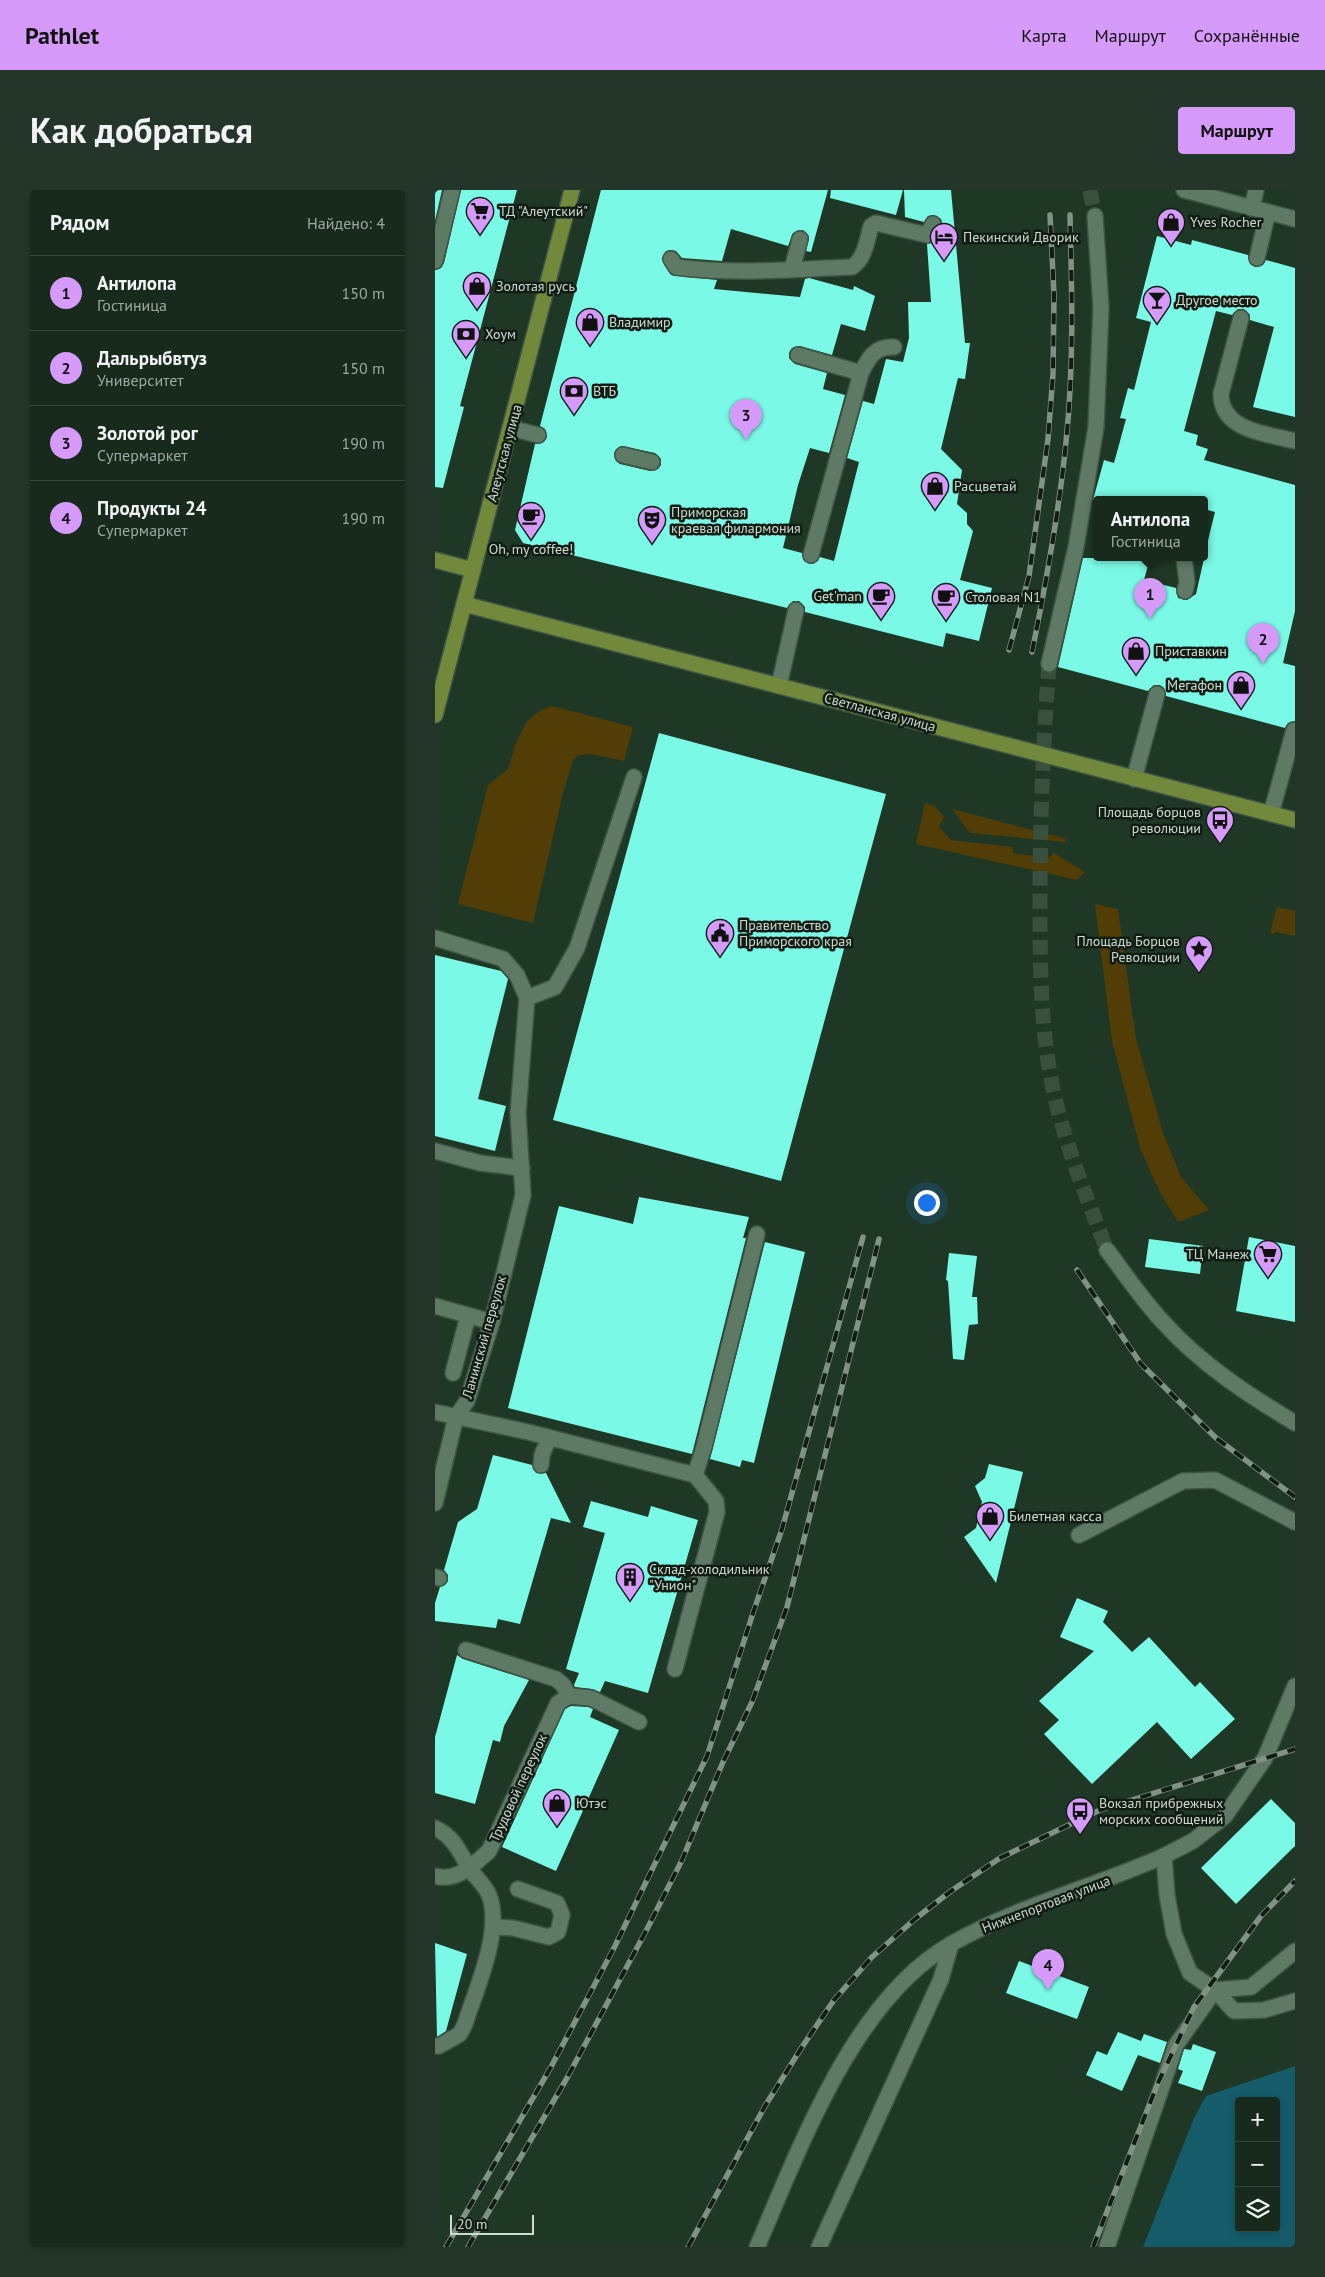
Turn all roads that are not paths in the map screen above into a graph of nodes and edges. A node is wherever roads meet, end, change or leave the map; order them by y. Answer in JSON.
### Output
{"nodes":[{"id":1,"x":452,"y":190,"type":"edge"},
{"id":2,"x":572,"y":190,"type":"edge"},
{"id":3,"x":1184,"y":190,"type":"edge"},
{"id":4,"x":1256,"y":190,"type":"edge"},
{"id":5,"x":1252,"y":208,"type":"junction"},
{"id":6,"x":1268,"y":212,"type":"junction"},
{"id":7,"x":1095,"y":216,"type":"tunnel mouth"},
{"id":8,"x":1295,"y":219,"type":"edge"},
{"id":9,"x":933,"y":224,"type":"dead end"},
{"id":10,"x":800,"y":239,"type":"dead end"},
{"id":11,"x":1257,"y":258,"type":"dead end"},
{"id":12,"x":671,"y":259,"type":"dead end"},
{"id":13,"x":435,"y":261,"type":"edge"},
{"id":14,"x":792,"y":269,"type":"junction"},
{"id":15,"x":1241,"y":318,"type":"dead end"},
{"id":16,"x":894,"y":347,"type":"dead end"},
{"id":17,"x":798,"y":355,"type":"dead end"},
{"id":18,"x":861,"y":373,"type":"junction"},
{"id":19,"x":510,"y":428,"type":"junction"},
{"id":20,"x":538,"y":435,"type":"dead end"},
{"id":21,"x":1295,"y":441,"type":"edge"},
{"id":22,"x":623,"y":455,"type":"dead end"},
{"id":23,"x":652,"y":462,"type":"dead end"},
{"id":24,"x":811,"y":555,"type":"dead end"},
{"id":25,"x":435,"y":560,"type":"edge"},
{"id":26,"x":1184,"y":561,"type":"edge"},
{"id":27,"x":473,"y":570,"type":"junction"},
{"id":28,"x":1185,"y":591,"type":"dead end"},
{"id":29,"x":464,"y":604,"type":"junction"},
{"id":30,"x":796,"y":610,"type":"dead end"},
{"id":31,"x":1049,"y":664,"type":"tunnel mouth"},
{"id":32,"x":779,"y":686,"type":"junction"},
{"id":33,"x":1157,"y":694,"type":"dead end"},
{"id":34,"x":436,"y":705,"type":"edge"},
{"id":35,"x":1294,"y":730,"type":"edge"},
{"id":36,"x":634,"y":777,"type":"dead end"},
{"id":37,"x":1134,"y":779,"type":"junction"},
{"id":38,"x":1271,"y":814,"type":"junction"},
{"id":39,"x":1295,"y":820,"type":"edge"},
{"id":40,"x":435,"y":938,"type":"edge"},
{"id":41,"x":527,"y":998,"type":"junction"},
{"id":42,"x":435,"y":1151,"type":"edge"},
{"id":43,"x":522,"y":1168,"type":"junction"},
{"id":44,"x":757,"y":1234,"type":"dead end"},
{"id":45,"x":1107,"y":1250,"type":"tunnel mouth"},
{"id":46,"x":435,"y":1306,"type":"edge"},
{"id":47,"x":468,"y":1316,"type":"junction"},
{"id":48,"x":492,"y":1322,"type":"junction"},
{"id":49,"x":453,"y":1373,"type":"dead end"},
{"id":50,"x":435,"y":1412,"type":"edge"},
{"id":51,"x":456,"y":1417,"type":"junction"},
{"id":52,"x":1295,"y":1423,"type":"edge"},
{"id":53,"x":549,"y":1438,"type":"junction"},
{"id":54,"x":541,"y":1465,"type":"dead end"},
{"id":55,"x":695,"y":1476,"type":"junction"},
{"id":56,"x":435,"y":1503,"type":"edge"},
{"id":57,"x":1295,"y":1522,"type":"edge"},
{"id":58,"x":1079,"y":1535,"type":"dead end"},
{"id":59,"x":467,"y":1650,"type":"dead end"},
{"id":60,"x":675,"y":1669,"type":"dead end"},
{"id":61,"x":1295,"y":1686,"type":"edge"},
{"id":62,"x":569,"y":1696,"type":"junction"},
{"id":63,"x":639,"y":1722,"type":"dead end"},
{"id":64,"x":435,"y":1828,"type":"edge"},
{"id":65,"x":1163,"y":1856,"type":"junction"},
{"id":66,"x":469,"y":1868,"type":"junction"},
{"id":67,"x":435,"y":1876,"type":"edge"},
{"id":68,"x":518,"y":1888,"type":"dead end"},
{"id":69,"x":493,"y":1927,"type":"junction"},
{"id":70,"x":951,"y":1944,"type":"junction"},
{"id":71,"x":1295,"y":1951,"type":"edge"},
{"id":72,"x":1215,"y":1990,"type":"junction"},
{"id":73,"x":1295,"y":2001,"type":"edge"},
{"id":74,"x":435,"y":2046,"type":"edge"},
{"id":75,"x":757,"y":2247,"type":"edge"},
{"id":76,"x":819,"y":2247,"type":"edge"},
{"id":77,"x":1107,"y":2247,"type":"edge"}],
"edges":[{"from":1,"to":13,"type":"street"},
{"from":2,"to":19,"type":"main road","name":"Алеутская улица"},
{"from":3,"to":5,"type":"street"},
{"from":4,"to":5,"type":"street"},
{"from":5,"to":6,"type":"street"},
{"from":6,"to":8,"type":"street"},
{"from":6,"to":11,"type":"street"},
{"from":7,"to":31,"type":"street"},
{"from":9,"to":14,"type":"street"},
{"from":10,"to":14,"type":"street"},
{"from":12,"to":14,"type":"street"},
{"from":15,"to":21,"type":"street"},
{"from":16,"to":18,"type":"street"},
{"from":17,"to":18,"type":"street"},
{"from":18,"to":24,"type":"street"},
{"from":19,"to":20,"type":"street"},
{"from":19,"to":27,"type":"main road","name":"Алеутская улица"},
{"from":22,"to":23,"type":"street"},
{"from":25,"to":27,"type":"main road"},
{"from":26,"to":28,"type":"street"},
{"from":27,"to":29,"type":"main road","name":"Алеутская улица"},
{"from":29,"to":32,"type":"main road","name":"Светланская улица"},
{"from":29,"to":34,"type":"main road","name":"Алеутская улица"},
{"from":30,"to":32,"type":"street"},
{"from":32,"to":37,"type":"main road","name":"Светланская улица"},
{"from":33,"to":37,"type":"street"},
{"from":35,"to":38,"type":"street"},
{"from":36,"to":41,"type":"street"},
{"from":37,"to":38,"type":"main road","name":"Светланская улица"},
{"from":38,"to":39,"type":"main road","name":"Светланская улица"},
{"from":40,"to":41,"type":"street"},
{"from":41,"to":43,"type":"street","name":"Ланинский переулок"},
{"from":42,"to":43,"type":"street"},
{"from":43,"to":48,"type":"street","name":"Ланинский переулок"},
{"from":44,"to":55,"type":"street"},
{"from":45,"to":52,"type":"street"},
{"from":46,"to":47,"type":"street"},
{"from":47,"to":48,"type":"street"},
{"from":47,"to":49,"type":"street"},
{"from":48,"to":51,"type":"street","name":"Ланинский переулок"},
{"from":50,"to":51,"type":"street"},
{"from":51,"to":53,"type":"street"},
{"from":51,"to":56,"type":"street","name":"Ланинский переулок"},
{"from":53,"to":54,"type":"street"},
{"from":53,"to":55,"type":"street"},
{"from":55,"to":60,"type":"street"},
{"from":57,"to":58,"type":"street"},
{"from":59,"to":62,"type":"street"},
{"from":61,"to":65,"type":"street","name":"Нижнепортовая улица"},
{"from":62,"to":63,"type":"street"},
{"from":62,"to":66,"type":"street","name":"Трудовой переулок"},
{"from":64,"to":66,"type":"street"},
{"from":65,"to":70,"type":"street","name":"Нижнепортовая улица"},
{"from":65,"to":72,"type":"street"},
{"from":66,"to":67,"type":"street","name":"Трудовой переулок"},
{"from":66,"to":69,"type":"street"},
{"from":68,"to":69,"type":"street"},
{"from":69,"to":74,"type":"street"},
{"from":70,"to":75,"type":"street","name":"Нижнепортовая улица"},
{"from":70,"to":76,"type":"street"},
{"from":71,"to":72,"type":"street"},
{"from":72,"to":73,"type":"street"},
{"from":72,"to":77,"type":"street"}]}
